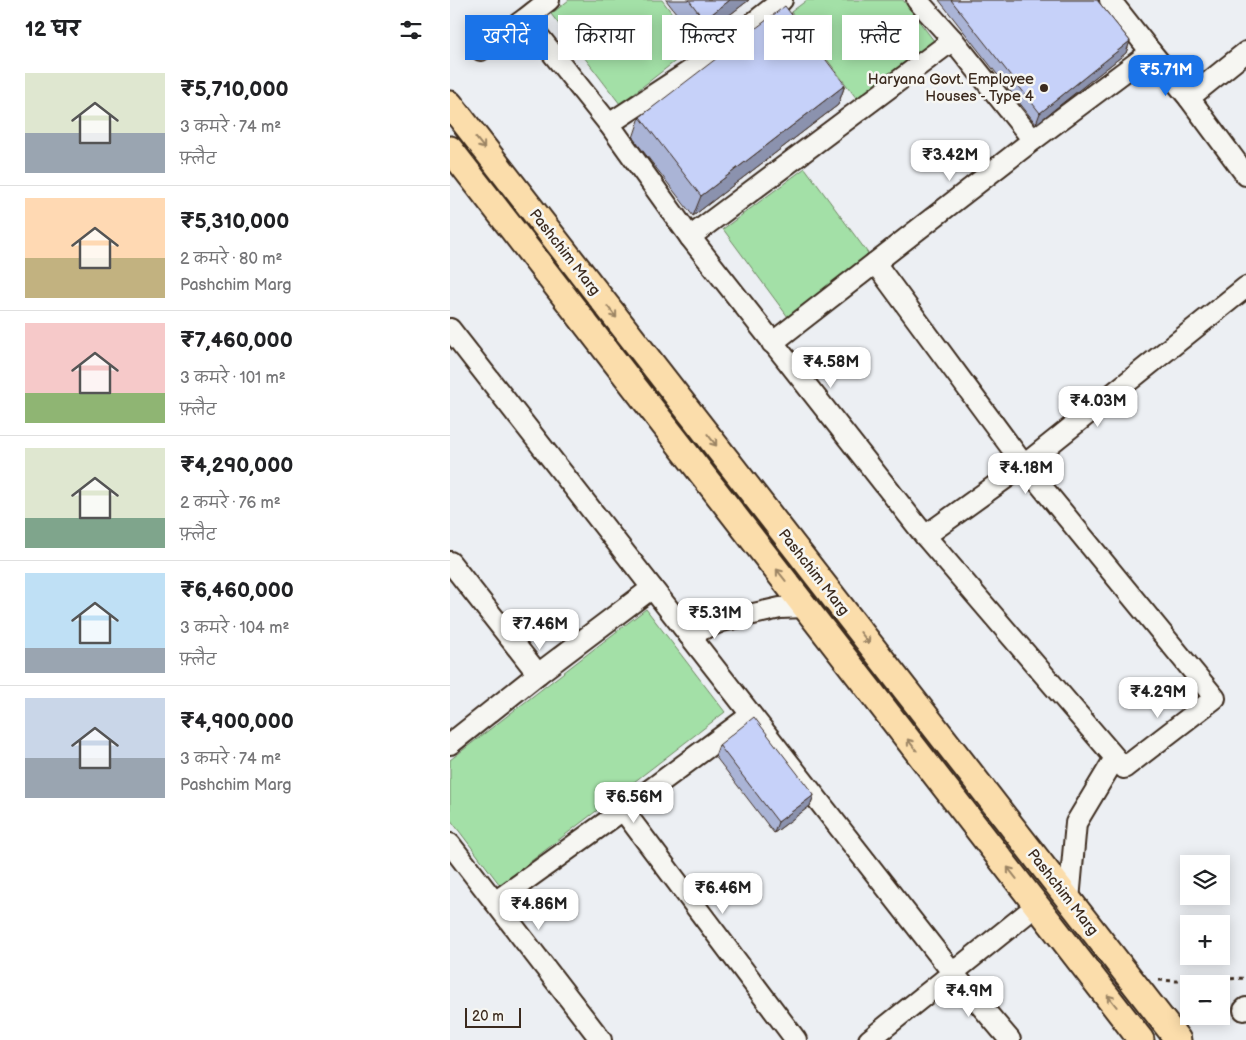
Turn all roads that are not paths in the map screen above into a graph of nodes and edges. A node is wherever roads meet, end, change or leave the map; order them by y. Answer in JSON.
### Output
{"nodes":[{"id":1,"x":549,"y":0,"type":"edge"},
{"id":2,"x":782,"y":0,"type":"edge"},
{"id":3,"x":917,"y":0,"type":"edge"},
{"id":4,"x":1110,"y":0,"type":"edge"},
{"id":5,"x":530,"y":15,"type":"edge"},
{"id":6,"x":953,"y":40,"type":"junction"},
{"id":7,"x":548,"y":48,"type":"edge"},
{"id":8,"x":1151,"y":52,"type":"junction"},
{"id":9,"x":1246,"y":52,"type":"edge"},
{"id":10,"x":1189,"y":98,"type":"junction"},
{"id":11,"x":450,"y":104,"type":"edge"},
{"id":12,"x":609,"y":124,"type":"junction"},
{"id":13,"x":1032,"y":140,"type":"junction"},
{"id":14,"x":450,"y":149,"type":"edge"},
{"id":15,"x":1246,"y":175,"type":"edge"},
{"id":16,"x":690,"y":237,"type":"junction"},
{"id":17,"x":875,"y":263,"type":"junction"},
{"id":18,"x":1246,"y":287,"type":"edge"},
{"id":19,"x":450,"y":329,"type":"edge"},
{"id":20,"x":772,"y":343,"type":"junction"},
{"id":21,"x":1024,"y":465,"type":"junction"},
{"id":22,"x":925,"y":536,"type":"junction"},
{"id":23,"x":450,"y":562,"type":"edge"},
{"id":24,"x":652,"y":588,"type":"junction"},
{"id":25,"x":805,"y":607,"type":"junction"},
{"id":26,"x":689,"y":635,"type":"junction"},
{"id":27,"x":538,"y":674,"type":"junction"},
{"id":28,"x":751,"y":715,"type":"junction"},
{"id":29,"x":450,"y":744,"type":"edge"},
{"id":30,"x":1115,"y":758,"type":"junction"},
{"id":31,"x":623,"y":810,"type":"junction"},
{"id":32,"x":450,"y":844,"type":"edge"},
{"id":33,"x":1069,"y":900,"type":"junction"},
{"id":34,"x":495,"y":902,"type":"junction"},
{"id":35,"x":1026,"y":914,"type":"dead end"},
{"id":36,"x":953,"y":973,"type":"junction"},
{"id":37,"x":601,"y":1040,"type":"edge"},
{"id":38,"x":796,"y":1040,"type":"edge"},
{"id":39,"x":868,"y":1040,"type":"edge"},
{"id":40,"x":1010,"y":1040,"type":"edge"},
{"id":41,"x":1141,"y":1040,"type":"edge"},
{"id":42,"x":1178,"y":1040,"type":"edge"}],
"edges":[{"from":1,"to":5,"type":"street"},
{"from":2,"to":12,"type":"street"},
{"from":3,"to":6,"type":"street"},
{"from":4,"to":8,"type":"street"},
{"from":6,"to":13,"type":"street"},
{"from":6,"to":16,"type":"street"},
{"from":7,"to":12,"type":"street"},
{"from":8,"to":10,"type":"street"},
{"from":8,"to":13,"type":"street"},
{"from":9,"to":10,"type":"street"},
{"from":10,"to":15,"type":"street"},
{"from":11,"to":33,"type":"main road","name":"Pashchim Marg","one_way":true},
{"from":12,"to":16,"type":"street"},
{"from":13,"to":17,"type":"street"},
{"from":25,"to":14,"type":"main road","name":"Pashchim Marg","one_way":true},
{"from":16,"to":20,"type":"street"},
{"from":17,"to":20,"type":"street"},
{"from":17,"to":21,"type":"street"},
{"from":18,"to":21,"type":"street"},
{"from":19,"to":24,"type":"street"},
{"from":20,"to":22,"type":"street"},
{"from":21,"to":22,"type":"street"},
{"from":21,"to":30,"type":"street"},
{"from":22,"to":30,"type":"street"},
{"from":23,"to":27,"type":"street"},
{"from":24,"to":26,"type":"street"},
{"from":24,"to":27,"type":"street"},
{"from":25,"to":26,"type":"street"},
{"from":41,"to":25,"type":"main road","name":"Pashchim Marg","one_way":true},
{"from":26,"to":28,"type":"street"},
{"from":27,"to":29,"type":"street"},
{"from":28,"to":31,"type":"street"},
{"from":28,"to":36,"type":"street"},
{"from":30,"to":33,"type":"street"},
{"from":31,"to":34,"type":"street"},
{"from":31,"to":38,"type":"street"},
{"from":32,"to":34,"type":"street"},
{"from":33,"to":42,"type":"main road","name":"Pashchim Marg"},
{"from":34,"to":37,"type":"street"},
{"from":35,"to":36,"type":"street"},
{"from":36,"to":39,"type":"street"},
{"from":36,"to":40,"type":"street"}]}
